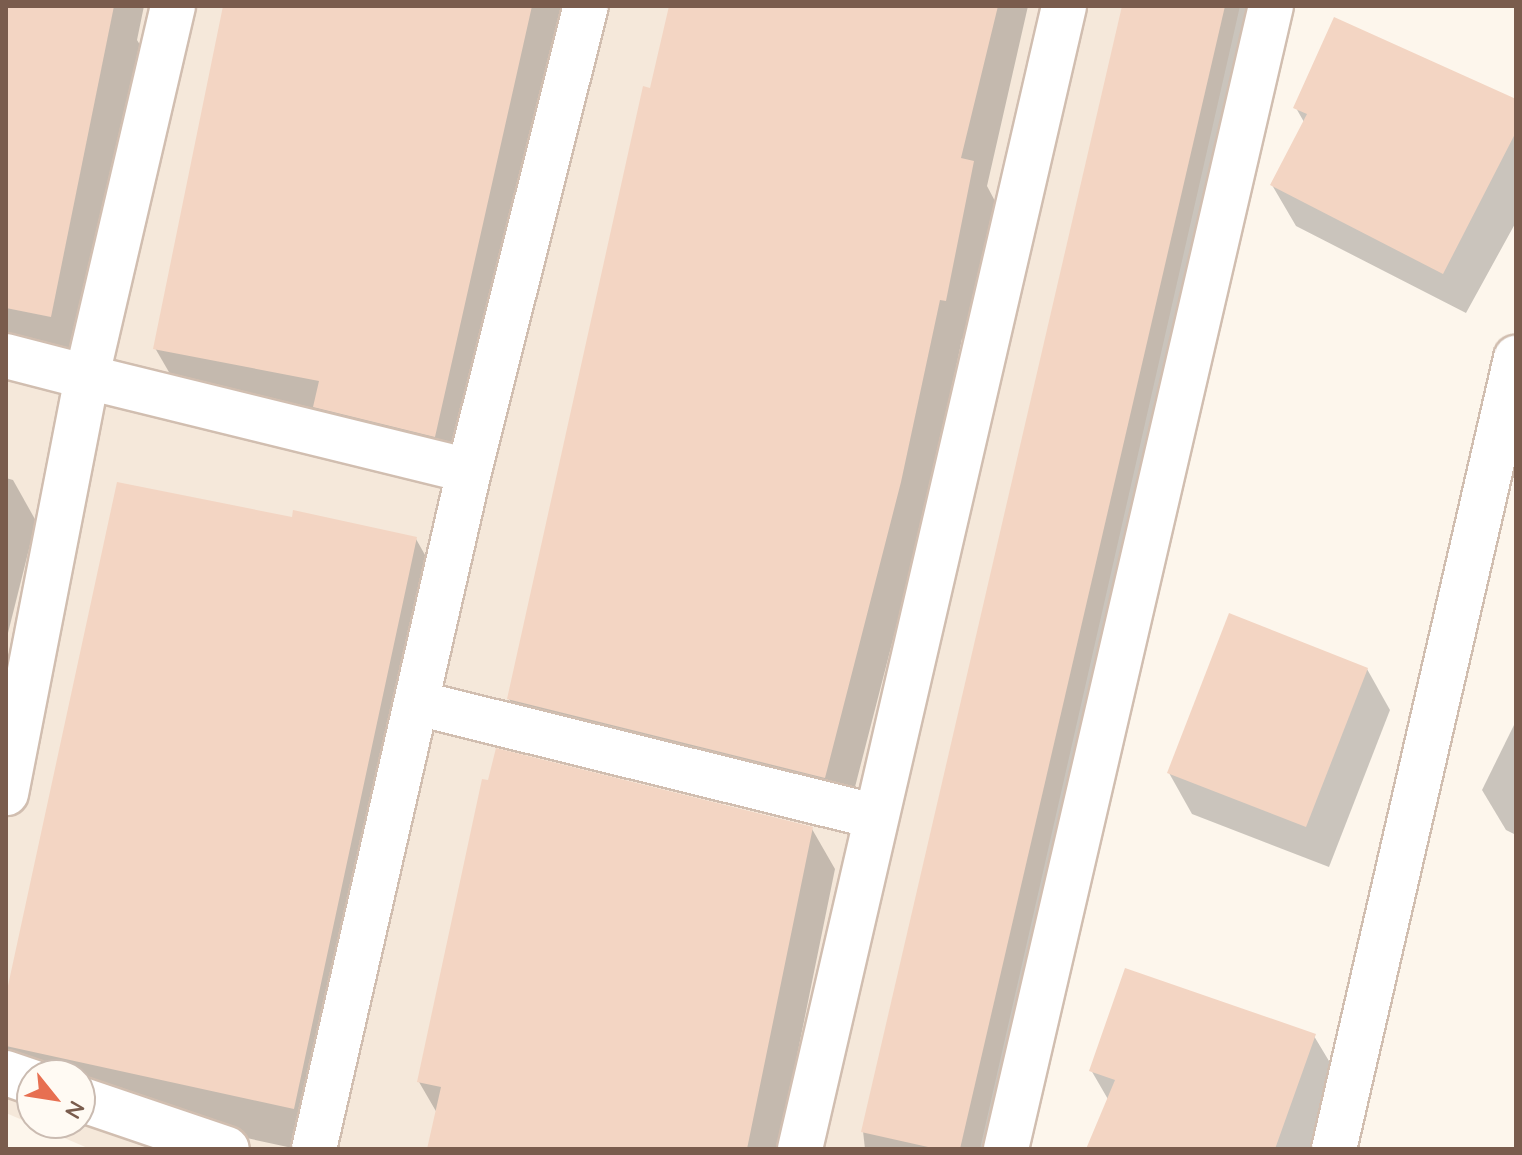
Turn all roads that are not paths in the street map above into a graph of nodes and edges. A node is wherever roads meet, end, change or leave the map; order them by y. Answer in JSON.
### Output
{"nodes":[{"id":1,"x":173,"y":6,"type":"edge"},
{"id":2,"x":586,"y":6,"type":"edge"},
{"id":3,"x":1064,"y":6,"type":"edge"},
{"id":4,"x":1271,"y":6,"type":"edge"},
{"id":5,"x":6,"y":356,"type":"edge"},
{"id":6,"x":1516,"y":358,"type":"edge"},
{"id":7,"x":87,"y":377,"type":"junction"},
{"id":8,"x":469,"y":471,"type":"junction"},
{"id":9,"x":417,"y":703,"type":"junction"},
{"id":10,"x":6,"y":793,"type":"edge"},
{"id":11,"x":873,"y":816,"type":"junction"},
{"id":12,"x":96,"y":1104,"type":"edge"},
{"id":13,"x":227,"y":1149,"type":"edge"},
{"id":14,"x":314,"y":1149,"type":"edge"},
{"id":15,"x":800,"y":1149,"type":"edge"},
{"id":16,"x":1006,"y":1149,"type":"edge"},
{"id":17,"x":1334,"y":1149,"type":"edge"}],
"edges":[{"from":1,"to":7,"type":"street"},
{"from":2,"to":8,"type":"street"},
{"from":3,"to":11,"type":"street"},
{"from":4,"to":16,"type":"street"},
{"from":5,"to":7,"type":"street"},
{"from":6,"to":17,"type":"street"},
{"from":7,"to":8,"type":"street"},
{"from":7,"to":10,"type":"street"},
{"from":8,"to":9,"type":"street"},
{"from":9,"to":11,"type":"street"},
{"from":9,"to":14,"type":"street"},
{"from":11,"to":15,"type":"street"},
{"from":12,"to":13,"type":"street"}]}
